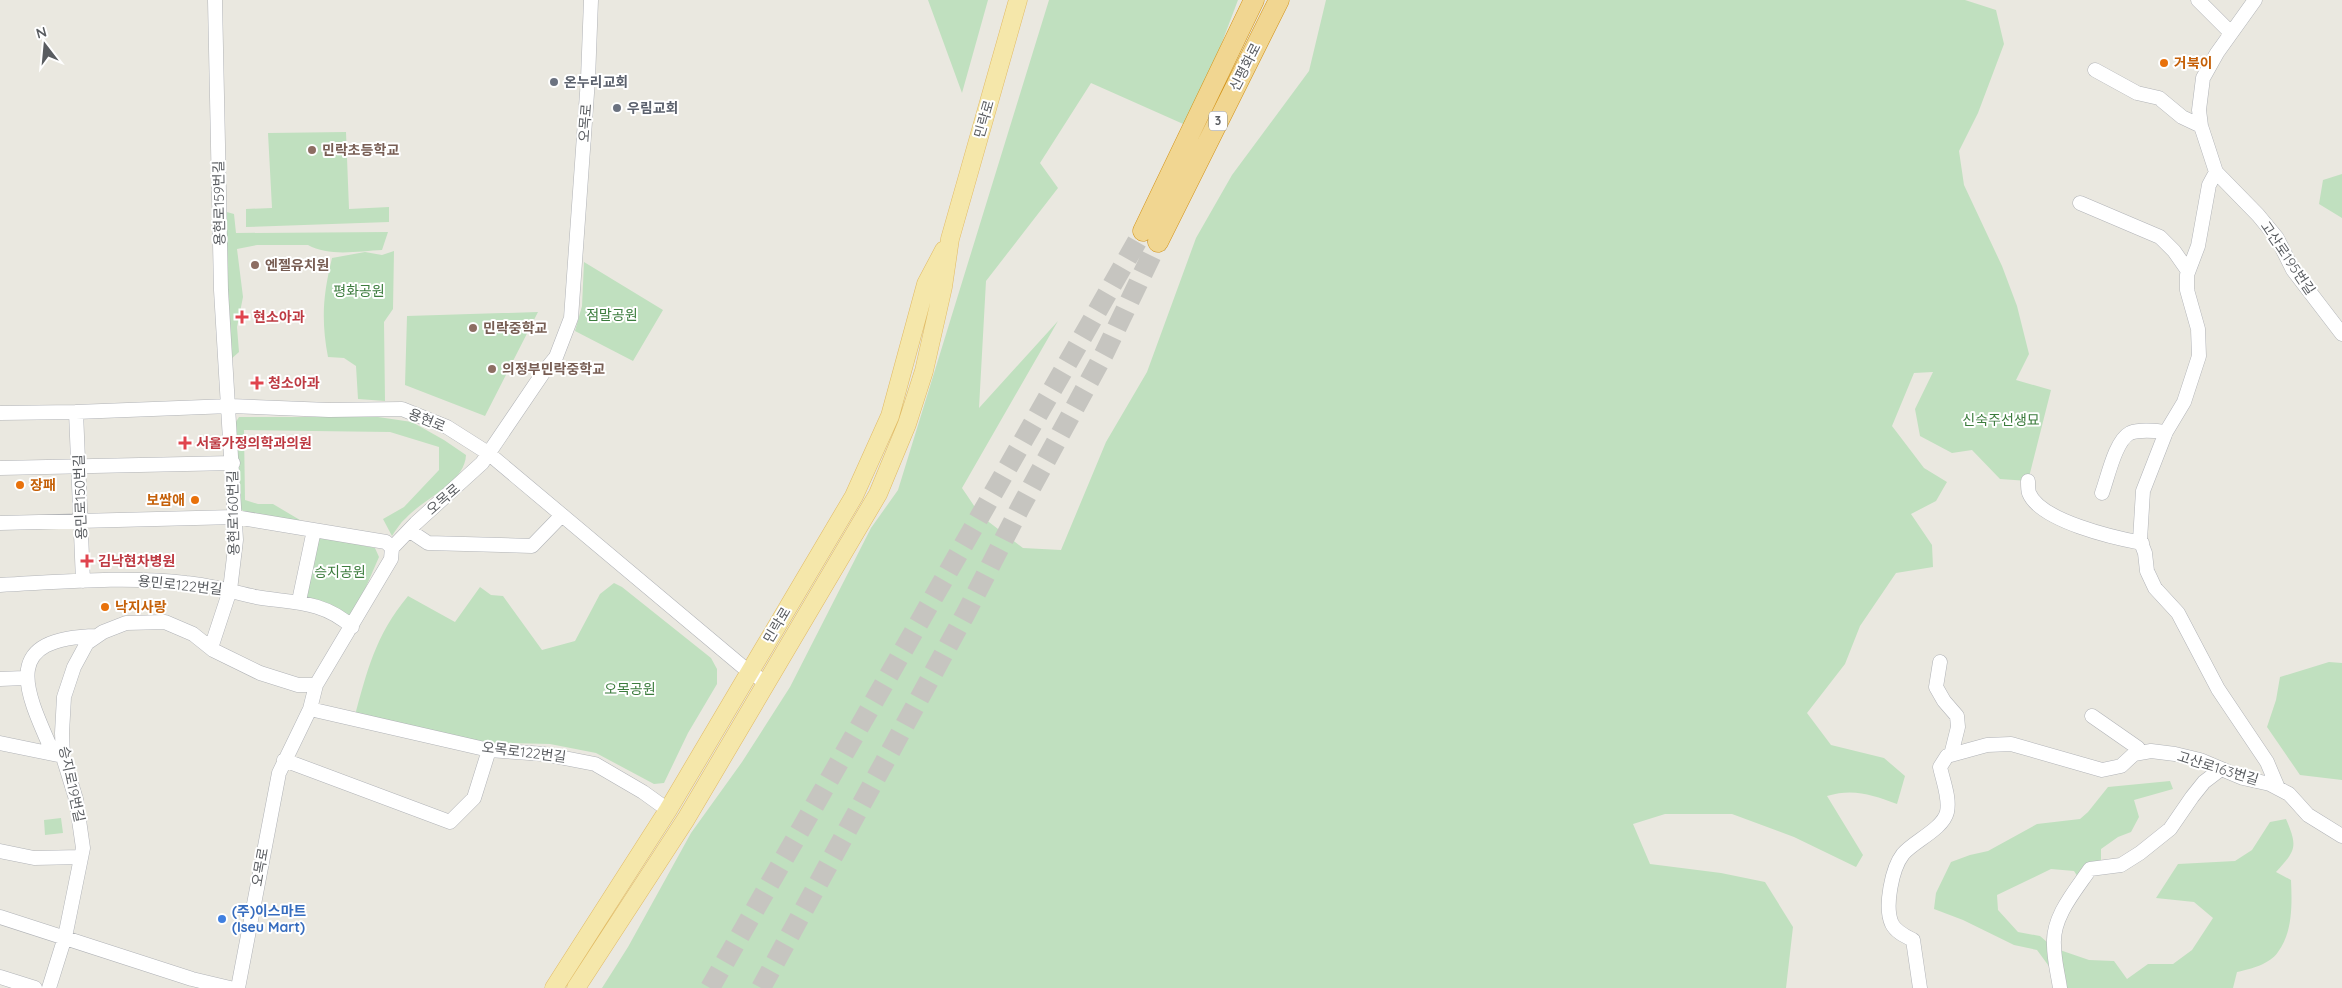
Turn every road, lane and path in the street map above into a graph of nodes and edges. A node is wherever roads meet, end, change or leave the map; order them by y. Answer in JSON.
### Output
{"nodes":[{"id":1,"x":216,"y":0,"type":"edge"},
{"id":2,"x":592,"y":0,"type":"edge"},
{"id":3,"x":1018,"y":0,"type":"edge"},
{"id":4,"x":1254,"y":0,"type":"edge"},
{"id":5,"x":1279,"y":0,"type":"edge"},
{"id":6,"x":2198,"y":0,"type":"edge"},
{"id":7,"x":2255,"y":0,"type":"edge"},
{"id":8,"x":2230,"y":33,"type":"junction"},
{"id":9,"x":2095,"y":70,"type":"dead end"},
{"id":10,"x":2201,"y":126,"type":"junction"},
{"id":11,"x":2216,"y":172,"type":"junction"},
{"id":12,"x":2080,"y":203,"type":"dead end"},
{"id":13,"x":950,"y":239,"type":"junction"},
{"id":14,"x":2188,"y":271,"type":"junction"},
{"id":15,"x":2342,"y":334,"type":"edge"},
{"id":16,"x":230,"y":406,"type":"junction"},
{"id":17,"x":76,"y":412,"type":"junction"},
{"id":18,"x":0,"y":413,"type":"edge"},
{"id":19,"x":2166,"y":432,"type":"junction"},
{"id":20,"x":488,"y":453,"type":"junction"},
{"id":21,"x":233,"y":463,"type":"junction"},
{"id":22,"x":79,"y":466,"type":"junction"},
{"id":23,"x":0,"y":468,"type":"edge"},
{"id":24,"x":2028,"y":481,"type":"dead end"},
{"id":25,"x":2102,"y":493,"type":"dead end"},
{"id":26,"x":562,"y":515,"type":"junction"},
{"id":27,"x":235,"y":517,"type":"junction"},
{"id":28,"x":81,"y":520,"type":"junction"},
{"id":29,"x":0,"y":523,"type":"edge"},
{"id":30,"x":314,"y":530,"type":"junction"},
{"id":31,"x":410,"y":531,"type":"junction"},
{"id":32,"x":2142,"y":543,"type":"junction"},
{"id":33,"x":392,"y":548,"type":"junction"},
{"id":34,"x":83,"y":581,"type":"junction"},
{"id":35,"x":0,"y":585,"type":"edge"},
{"id":36,"x":230,"y":590,"type":"junction"},
{"id":37,"x":299,"y":601,"type":"junction"},
{"id":38,"x":352,"y":626,"type":"junction"},
{"id":39,"x":97,"y":636,"type":"junction"},
{"id":40,"x":212,"y":648,"type":"junction"},
{"id":41,"x":1940,"y":662,"type":"dead end"},
{"id":42,"x":749,"y":672,"type":"junction"},
{"id":43,"x":24,"y":678,"type":"junction"},
{"id":44,"x":0,"y":679,"type":"edge"},
{"id":45,"x":766,"y":682,"type":"junction"},
{"id":46,"x":316,"y":685,"type":"junction"},
{"id":47,"x":310,"y":709,"type":"junction"},
{"id":48,"x":2092,"y":716,"type":"dead end"},
{"id":49,"x":0,"y":743,"type":"edge"},
{"id":50,"x":489,"y":750,"type":"junction"},
{"id":51,"x":2140,"y":753,"type":"junction"},
{"id":52,"x":58,"y":755,"type":"junction"},
{"id":53,"x":1950,"y":755,"type":"junction"},
{"id":54,"x":284,"y":760,"type":"junction"},
{"id":55,"x":2221,"y":769,"type":"junction"},
{"id":56,"x":2278,"y":788,"type":"junction"},
{"id":57,"x":668,"y":810,"type":"junction"},
{"id":58,"x":2342,"y":836,"type":"edge"},
{"id":59,"x":0,"y":851,"type":"edge"},
{"id":60,"x":81,"y":858,"type":"junction"},
{"id":61,"x":0,"y":917,"type":"edge"},
{"id":62,"x":65,"y":937,"type":"junction"},
{"id":63,"x":0,"y":977,"type":"edge"},
{"id":64,"x":191,"y":983,"type":"edge"},
{"id":65,"x":35,"y":988,"type":"edge"},
{"id":66,"x":49,"y":988,"type":"edge"},
{"id":67,"x":230,"y":988,"type":"edge"},
{"id":68,"x":238,"y":988,"type":"edge"},
{"id":69,"x":554,"y":988,"type":"edge"},
{"id":70,"x":576,"y":988,"type":"edge"},
{"id":71,"x":1920,"y":988,"type":"edge"},
{"id":72,"x":2060,"y":988,"type":"edge"}],
"edges":[{"from":1,"to":16,"type":"street","name":"용현로159번길"},
{"from":2,"to":20,"type":"street","name":"오목로"},
{"from":3,"to":13,"type":"main road","name":"민락로"},
{"from":4,"to":5,"type":"highway","name":"신평화로","number":"3"},
{"from":6,"to":8,"type":"street"},
{"from":7,"to":8,"type":"street","name":"고산로195번길"},
{"from":8,"to":10,"type":"street","name":"고산로195번길"},
{"from":9,"to":10,"type":"street"},
{"from":10,"to":11,"type":"street","name":"고산로195번길"},
{"from":11,"to":14,"type":"street"},
{"from":11,"to":15,"type":"street","name":"고산로195번길"},
{"from":12,"to":14,"type":"street"},
{"from":13,"to":42,"type":"main road","name":"민락로"},
{"from":13,"to":45,"type":"main road","name":"민락로"},
{"from":14,"to":19,"type":"street"},
{"from":16,"to":17,"type":"street","name":"용현로"},
{"from":16,"to":20,"type":"street","name":"용현로"},
{"from":16,"to":21,"type":"street","name":"용현로160번길"},
{"from":17,"to":18,"type":"street","name":"용현로"},
{"from":17,"to":22,"type":"street","name":"용민로150번길"},
{"from":19,"to":25,"type":"street"},
{"from":19,"to":32,"type":"street"},
{"from":20,"to":26,"type":"street","name":"용현로"},
{"from":20,"to":31,"type":"street","name":"오목로"},
{"from":21,"to":22,"type":"street"},
{"from":21,"to":27,"type":"street","name":"용현로160번길"},
{"from":22,"to":23,"type":"street"},
{"from":22,"to":28,"type":"street","name":"용민로150번길"},
{"from":24,"to":32,"type":"street"},
{"from":26,"to":31,"type":"street"},
{"from":26,"to":42,"type":"street","name":"용현로"},
{"from":27,"to":28,"type":"street"},
{"from":27,"to":30,"type":"street"},
{"from":27,"to":36,"type":"street","name":"용현로160번길"},
{"from":28,"to":29,"type":"street"},
{"from":28,"to":34,"type":"street","name":"용민로150번길"},
{"from":30,"to":33,"type":"street"},
{"from":30,"to":37,"type":"street"},
{"from":31,"to":33,"type":"street","name":"오목로"},
{"from":32,"to":56,"type":"street"},
{"from":33,"to":38,"type":"street","name":"오목로"},
{"from":34,"to":35,"type":"street","name":"용민로122번길"},
{"from":34,"to":36,"type":"street","name":"용민로122번길"},
{"from":36,"to":37,"type":"street","name":"용민로122번길"},
{"from":36,"to":40,"type":"street","name":"용현로160번길"},
{"from":37,"to":38,"type":"street","name":"용민로122번길"},
{"from":38,"to":46,"type":"street","name":"오목로"},
{"from":39,"to":40,"type":"street","name":"승지로19번길"},
{"from":39,"to":43,"type":"street"},
{"from":39,"to":52,"type":"street","name":"승지로19번길"},
{"from":40,"to":46,"type":"street","name":"승지로19번길"},
{"from":41,"to":53,"type":"street"},
{"from":42,"to":45,"type":"street","name":"용현로"},
{"from":42,"to":57,"type":"main road","name":"민락로"},
{"from":43,"to":44,"type":"street"},
{"from":43,"to":52,"type":"street"},
{"from":45,"to":70,"type":"main road","name":"민락로"},
{"from":46,"to":47,"type":"street","name":"오목로"},
{"from":47,"to":50,"type":"street","name":"오목로122번길"},
{"from":47,"to":54,"type":"street","name":"오목로"},
{"from":48,"to":51,"type":"street"},
{"from":49,"to":52,"type":"street"},
{"from":50,"to":54,"type":"street"},
{"from":50,"to":57,"type":"street","name":"오목로122번길"},
{"from":51,"to":53,"type":"street"},
{"from":51,"to":55,"type":"street","name":"고산로163번길"},
{"from":52,"to":60,"type":"street","name":"승지로19번길"},
{"from":53,"to":71,"type":"street"},
{"from":54,"to":68,"type":"street","name":"오목로"},
{"from":55,"to":56,"type":"street","name":"고산로163번길"},
{"from":55,"to":72,"type":"street"},
{"from":56,"to":58,"type":"street","name":"고산로163번길"},
{"from":57,"to":69,"type":"main road","name":"민락로"},
{"from":59,"to":60,"type":"street"},
{"from":60,"to":62,"type":"street","name":"승지로19번길"},
{"from":61,"to":62,"type":"street"},
{"from":62,"to":64,"type":"street"},
{"from":62,"to":66,"type":"street","name":"승지로19번길"},
{"from":63,"to":65,"type":"street"},
{"from":64,"to":67,"type":"street"}]}
